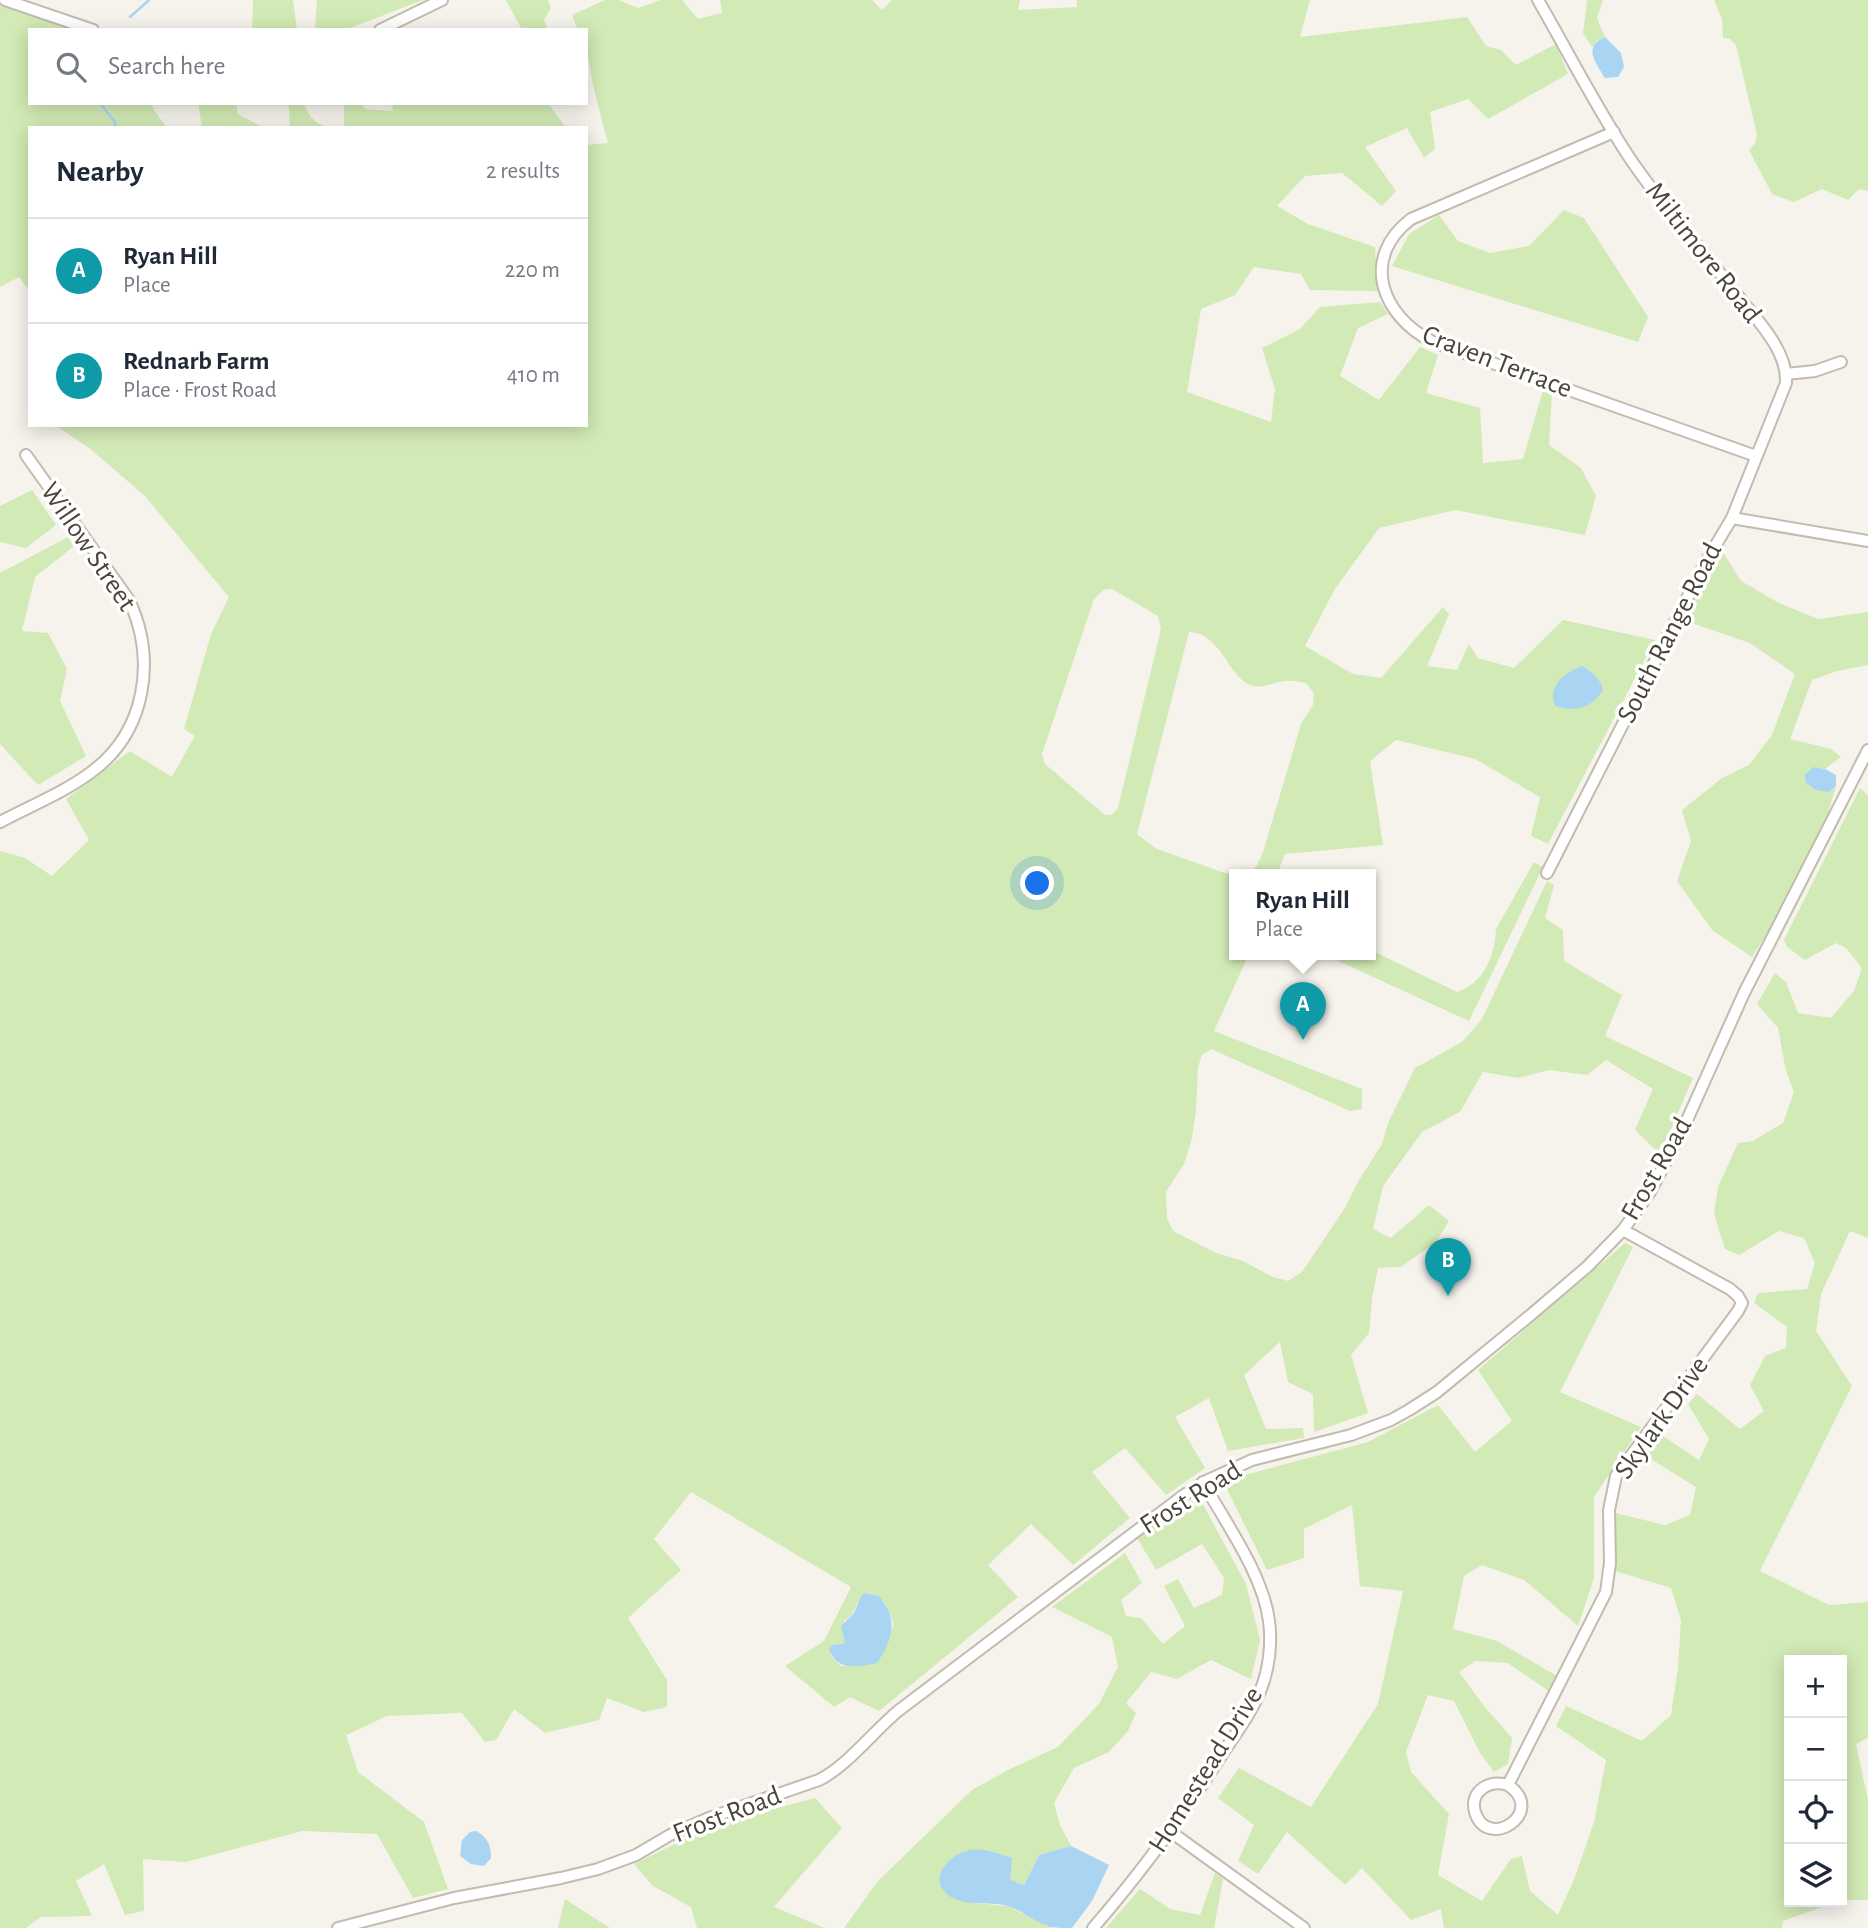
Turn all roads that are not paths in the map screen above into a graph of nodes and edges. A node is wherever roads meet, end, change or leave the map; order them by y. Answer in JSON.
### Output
{"nodes":[{"id":1,"x":5,"y":0,"type":"edge"},
{"id":2,"x":442,"y":0,"type":"edge"},
{"id":3,"x":1538,"y":0,"type":"edge"},
{"id":4,"x":87,"y":28,"type":"edge"},
{"id":5,"x":385,"y":28,"type":"edge"},
{"id":6,"x":1614,"y":132,"type":"junction"},
{"id":7,"x":1841,"y":362,"type":"dead end"},
{"id":8,"x":1786,"y":373,"type":"junction"},
{"id":9,"x":26,"y":456,"type":"dead end"},
{"id":10,"x":1756,"y":456,"type":"junction"},
{"id":11,"x":1732,"y":517,"type":"junction"},
{"id":12,"x":1868,"y":541,"type":"edge"},
{"id":13,"x":1868,"y":750,"type":"edge"},
{"id":14,"x":0,"y":822,"type":"edge"},
{"id":15,"x":1547,"y":873,"type":"dead end"},
{"id":16,"x":1623,"y":1230,"type":"junction"},
{"id":17,"x":1203,"y":1482,"type":"junction"},
{"id":18,"x":1508,"y":1785,"type":"junction"},
{"id":19,"x":1171,"y":1832,"type":"junction"},
{"id":20,"x":338,"y":1928,"type":"edge"},
{"id":21,"x":1093,"y":1928,"type":"edge"},
{"id":22,"x":1304,"y":1928,"type":"edge"}],
"edges":[{"from":1,"to":4,"type":"street"},
{"from":2,"to":5,"type":"street"},
{"from":3,"to":6,"type":"street","name":"Miltimore Road"},
{"from":6,"to":8,"type":"street","name":"Miltimore Road"},
{"from":6,"to":10,"type":"street","name":"Craven Terrace"},
{"from":7,"to":8,"type":"street"},
{"from":8,"to":10,"type":"street"},
{"from":9,"to":14,"type":"street","name":"Willow Street"},
{"from":10,"to":11,"type":"street"},
{"from":11,"to":12,"type":"street","name":"South Range Road"},
{"from":11,"to":15,"type":"street","name":"South Range Road"},
{"from":13,"to":16,"type":"street","name":"Frost Road"},
{"from":16,"to":17,"type":"street","name":"Frost Road"},
{"from":16,"to":18,"type":"street","name":"Skylark Drive"},
{"from":17,"to":19,"type":"street","name":"Homestead Drive"},
{"from":17,"to":20,"type":"street","name":"Frost Road"},
{"from":18,"to":18,"type":"street"},
{"from":19,"to":21,"type":"street","name":"Homestead Drive"},
{"from":19,"to":22,"type":"street"}]}
